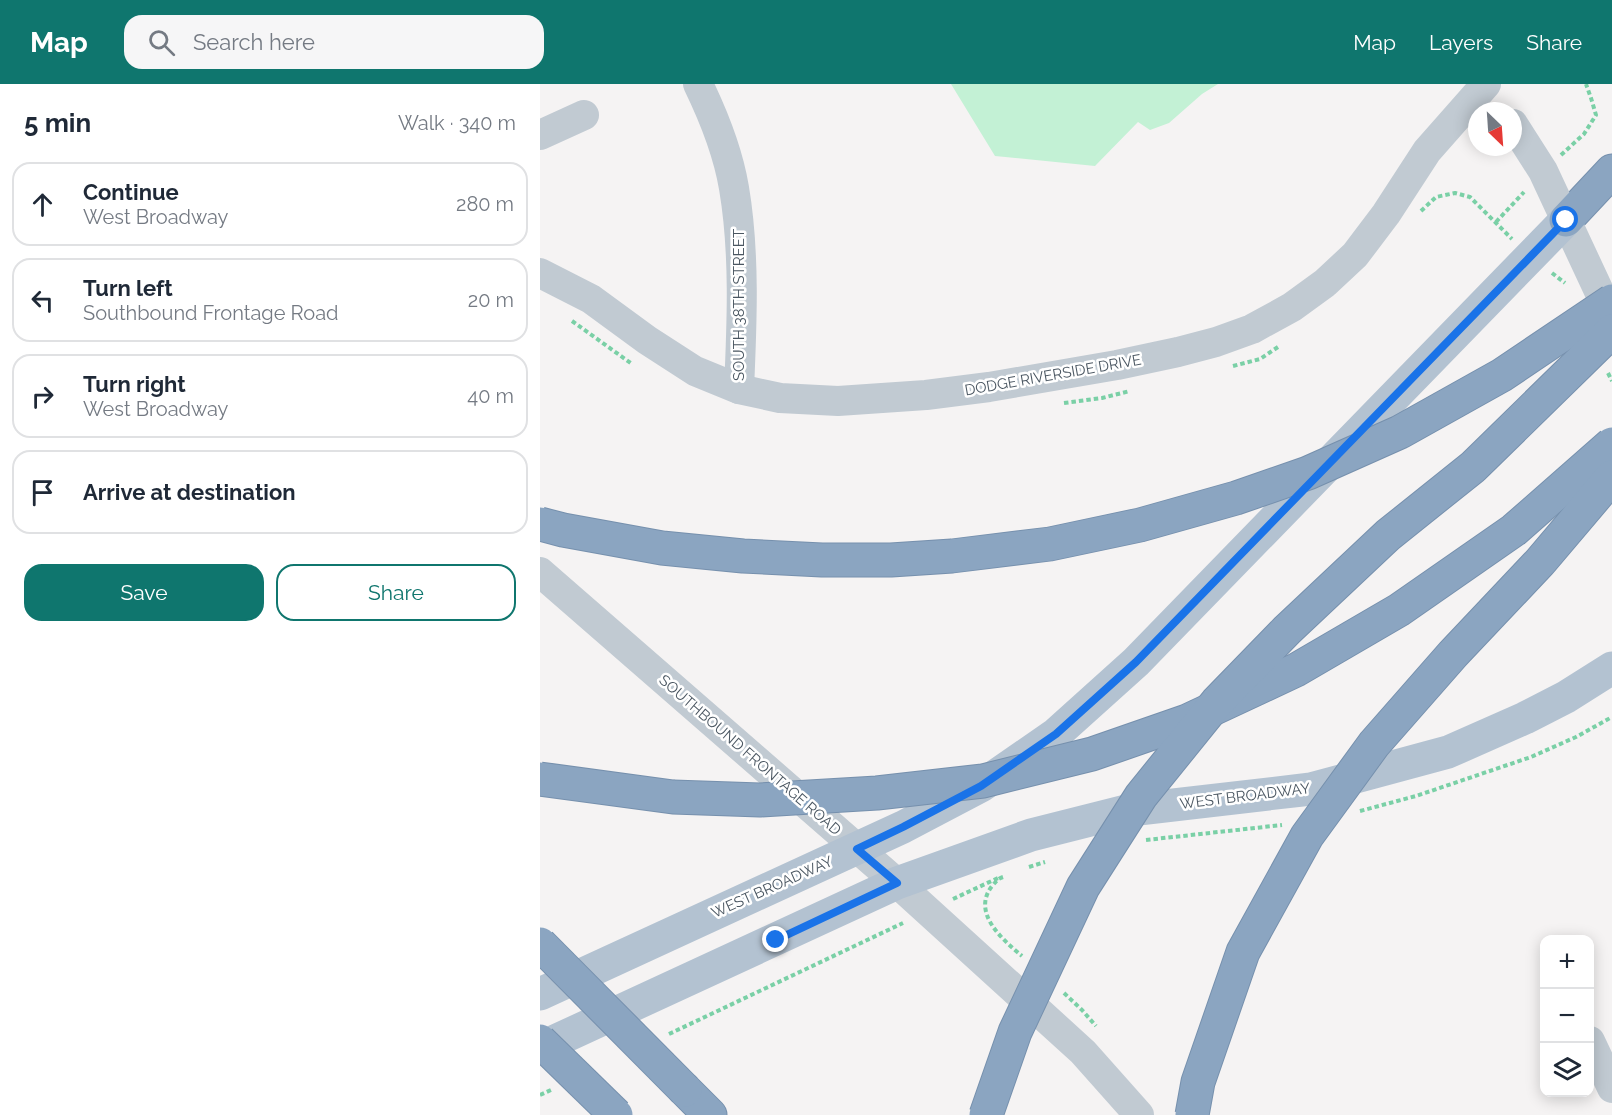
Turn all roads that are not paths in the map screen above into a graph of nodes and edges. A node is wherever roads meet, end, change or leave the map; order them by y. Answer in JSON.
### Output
{"nodes":[{"id":1,"x":698,"y":84,"type":"edge"},
{"id":2,"x":1483,"y":87,"type":"edge"},
{"id":3,"x":1494,"y":102,"type":"edge"},
{"id":4,"x":584,"y":115,"type":"dead end"},
{"id":5,"x":540,"y":135,"type":"edge"},
{"id":6,"x":1522,"y":138,"type":"edge"},
{"id":7,"x":1612,"y":171,"type":"edge"},
{"id":8,"x":1566,"y":220,"type":"junction"},
{"id":9,"x":540,"y":273,"type":"edge"},
{"id":10,"x":1612,"y":302,"type":"edge"},
{"id":11,"x":1612,"y":319,"type":"edge"},
{"id":12,"x":1612,"y":331,"type":"edge"},
{"id":13,"x":739,"y":389,"type":"junction"},
{"id":14,"x":1612,"y":444,"type":"edge"},
{"id":15,"x":1612,"y":477,"type":"edge"},
{"id":16,"x":540,"y":524,"type":"edge"},
{"id":17,"x":540,"y":572,"type":"edge"},
{"id":18,"x":1612,"y":668,"type":"edge"},
{"id":19,"x":540,"y":779,"type":"edge"},
{"id":20,"x":857,"y":849,"type":"junction"},
{"id":21,"x":897,"y":883,"type":"junction"},
{"id":22,"x":540,"y":944,"type":"edge"},
{"id":23,"x":540,"y":994,"type":"edge"},
{"id":24,"x":540,"y":1041,"type":"edge"},
{"id":25,"x":1591,"y":1043,"type":"edge"},
{"id":26,"x":540,"y":1048,"type":"edge"},
{"id":27,"x":1612,"y":1088,"type":"edge"},
{"id":28,"x":616,"y":1115,"type":"edge"},
{"id":29,"x":710,"y":1115,"type":"edge"},
{"id":30,"x":986,"y":1115,"type":"edge"},
{"id":31,"x":1139,"y":1115,"type":"edge"},
{"id":32,"x":1192,"y":1115,"type":"edge"}],
"edges":[{"from":1,"to":13,"type":"street","name":"SOUTH 38TH STREET"},
{"from":2,"to":3,"type":"street"},
{"from":2,"to":13,"type":"street","name":"DODGE RIVERSIDE DRIVE"},
{"from":4,"to":5,"type":"street"},
{"from":6,"to":8,"type":"street"},
{"from":7,"to":8,"type":"highway"},
{"from":8,"to":11,"type":"street"},
{"from":8,"to":20,"type":"main road","name":"WEST BROADWAY"},
{"from":9,"to":13,"type":"street","name":"DODGE RIVERSIDE DRIVE"},
{"from":10,"to":16,"type":"highway","bridge":true},
{"from":12,"to":30,"type":"highway","bridge":true},
{"from":14,"to":19,"type":"highway","bridge":true},
{"from":15,"to":32,"type":"highway","bridge":true},
{"from":17,"to":20,"type":"street","name":"SOUTHBOUND FRONTAGE ROAD"},
{"from":18,"to":21,"type":"main road","name":"WEST BROADWAY"},
{"from":20,"to":21,"type":"street","name":"SOUTHBOUND FRONTAGE ROAD"},
{"from":20,"to":23,"type":"main road","name":"WEST BROADWAY"},
{"from":21,"to":26,"type":"main road","name":"WEST BROADWAY"},
{"from":21,"to":31,"type":"street","name":"SOUTHBOUND FRONTAGE ROAD"},
{"from":22,"to":29,"type":"highway","bridge":true},
{"from":24,"to":28,"type":"highway","bridge":true},
{"from":25,"to":27,"type":"street"}]}
